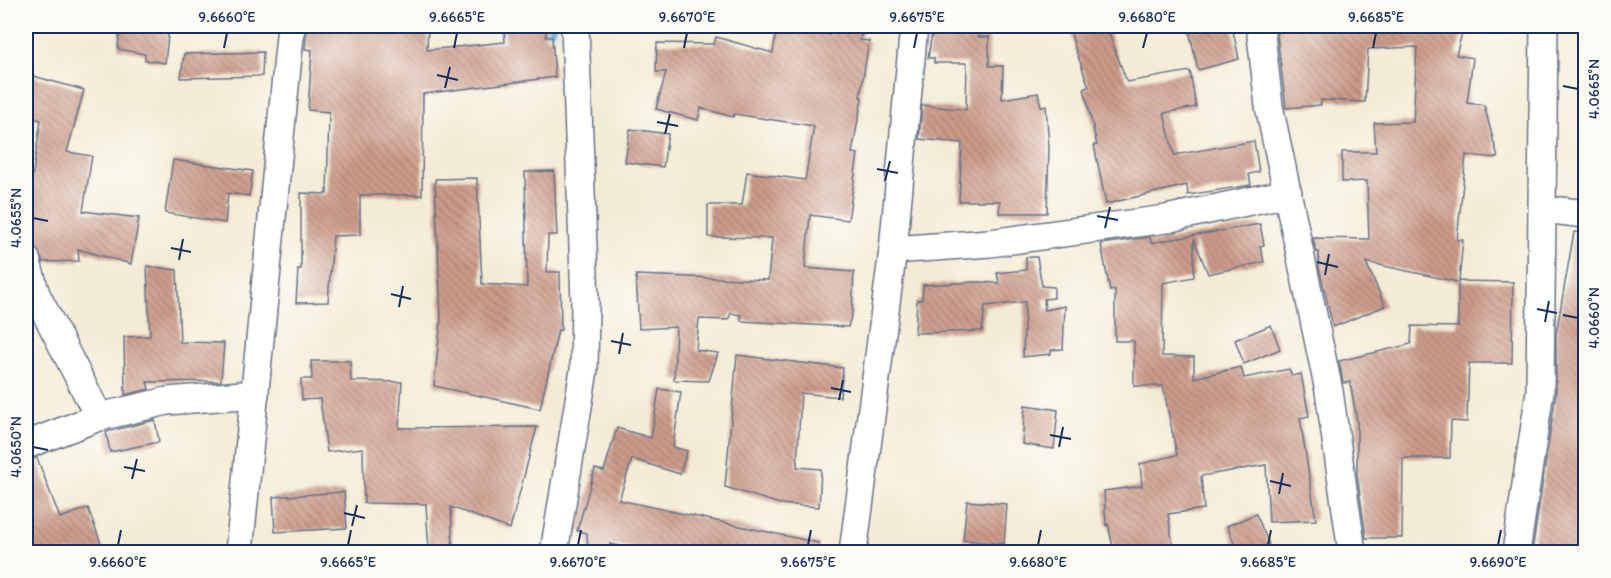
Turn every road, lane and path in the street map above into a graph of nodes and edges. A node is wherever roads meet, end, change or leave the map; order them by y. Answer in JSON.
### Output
{"nodes":[{"id":1,"x":291,"y":26,"type":"edge"},
{"id":2,"x":575,"y":26,"type":"edge"},
{"id":3,"x":914,"y":26,"type":"edge"},
{"id":4,"x":1260,"y":26,"type":"edge"},
{"id":5,"x":1544,"y":26,"type":"edge"},
{"id":6,"x":1288,"y":193,"type":"junction"},
{"id":7,"x":893,"y":250,"type":"junction"},
{"id":8,"x":26,"y":259,"type":"edge"},
{"id":9,"x":255,"y":394,"type":"junction"},
{"id":10,"x":99,"y":417,"type":"junction"},
{"id":11,"x":26,"y":445,"type":"edge"},
{"id":12,"x":239,"y":552,"type":"edge"},
{"id":13,"x":554,"y":552,"type":"edge"},
{"id":14,"x":853,"y":552,"type":"edge"},
{"id":15,"x":1352,"y":552,"type":"edge"},
{"id":16,"x":1516,"y":552,"type":"edge"}],
"edges":[{"from":1,"to":9,"type":"street"},
{"from":2,"to":13,"type":"street"},
{"from":3,"to":7,"type":"street"},
{"from":4,"to":6,"type":"street"},
{"from":5,"to":16,"type":"street"},
{"from":6,"to":7,"type":"street"},
{"from":6,"to":15,"type":"street"},
{"from":7,"to":14,"type":"street"},
{"from":8,"to":10,"type":"street"},
{"from":9,"to":10,"type":"street"},
{"from":9,"to":12,"type":"street"},
{"from":10,"to":11,"type":"street"}]}
